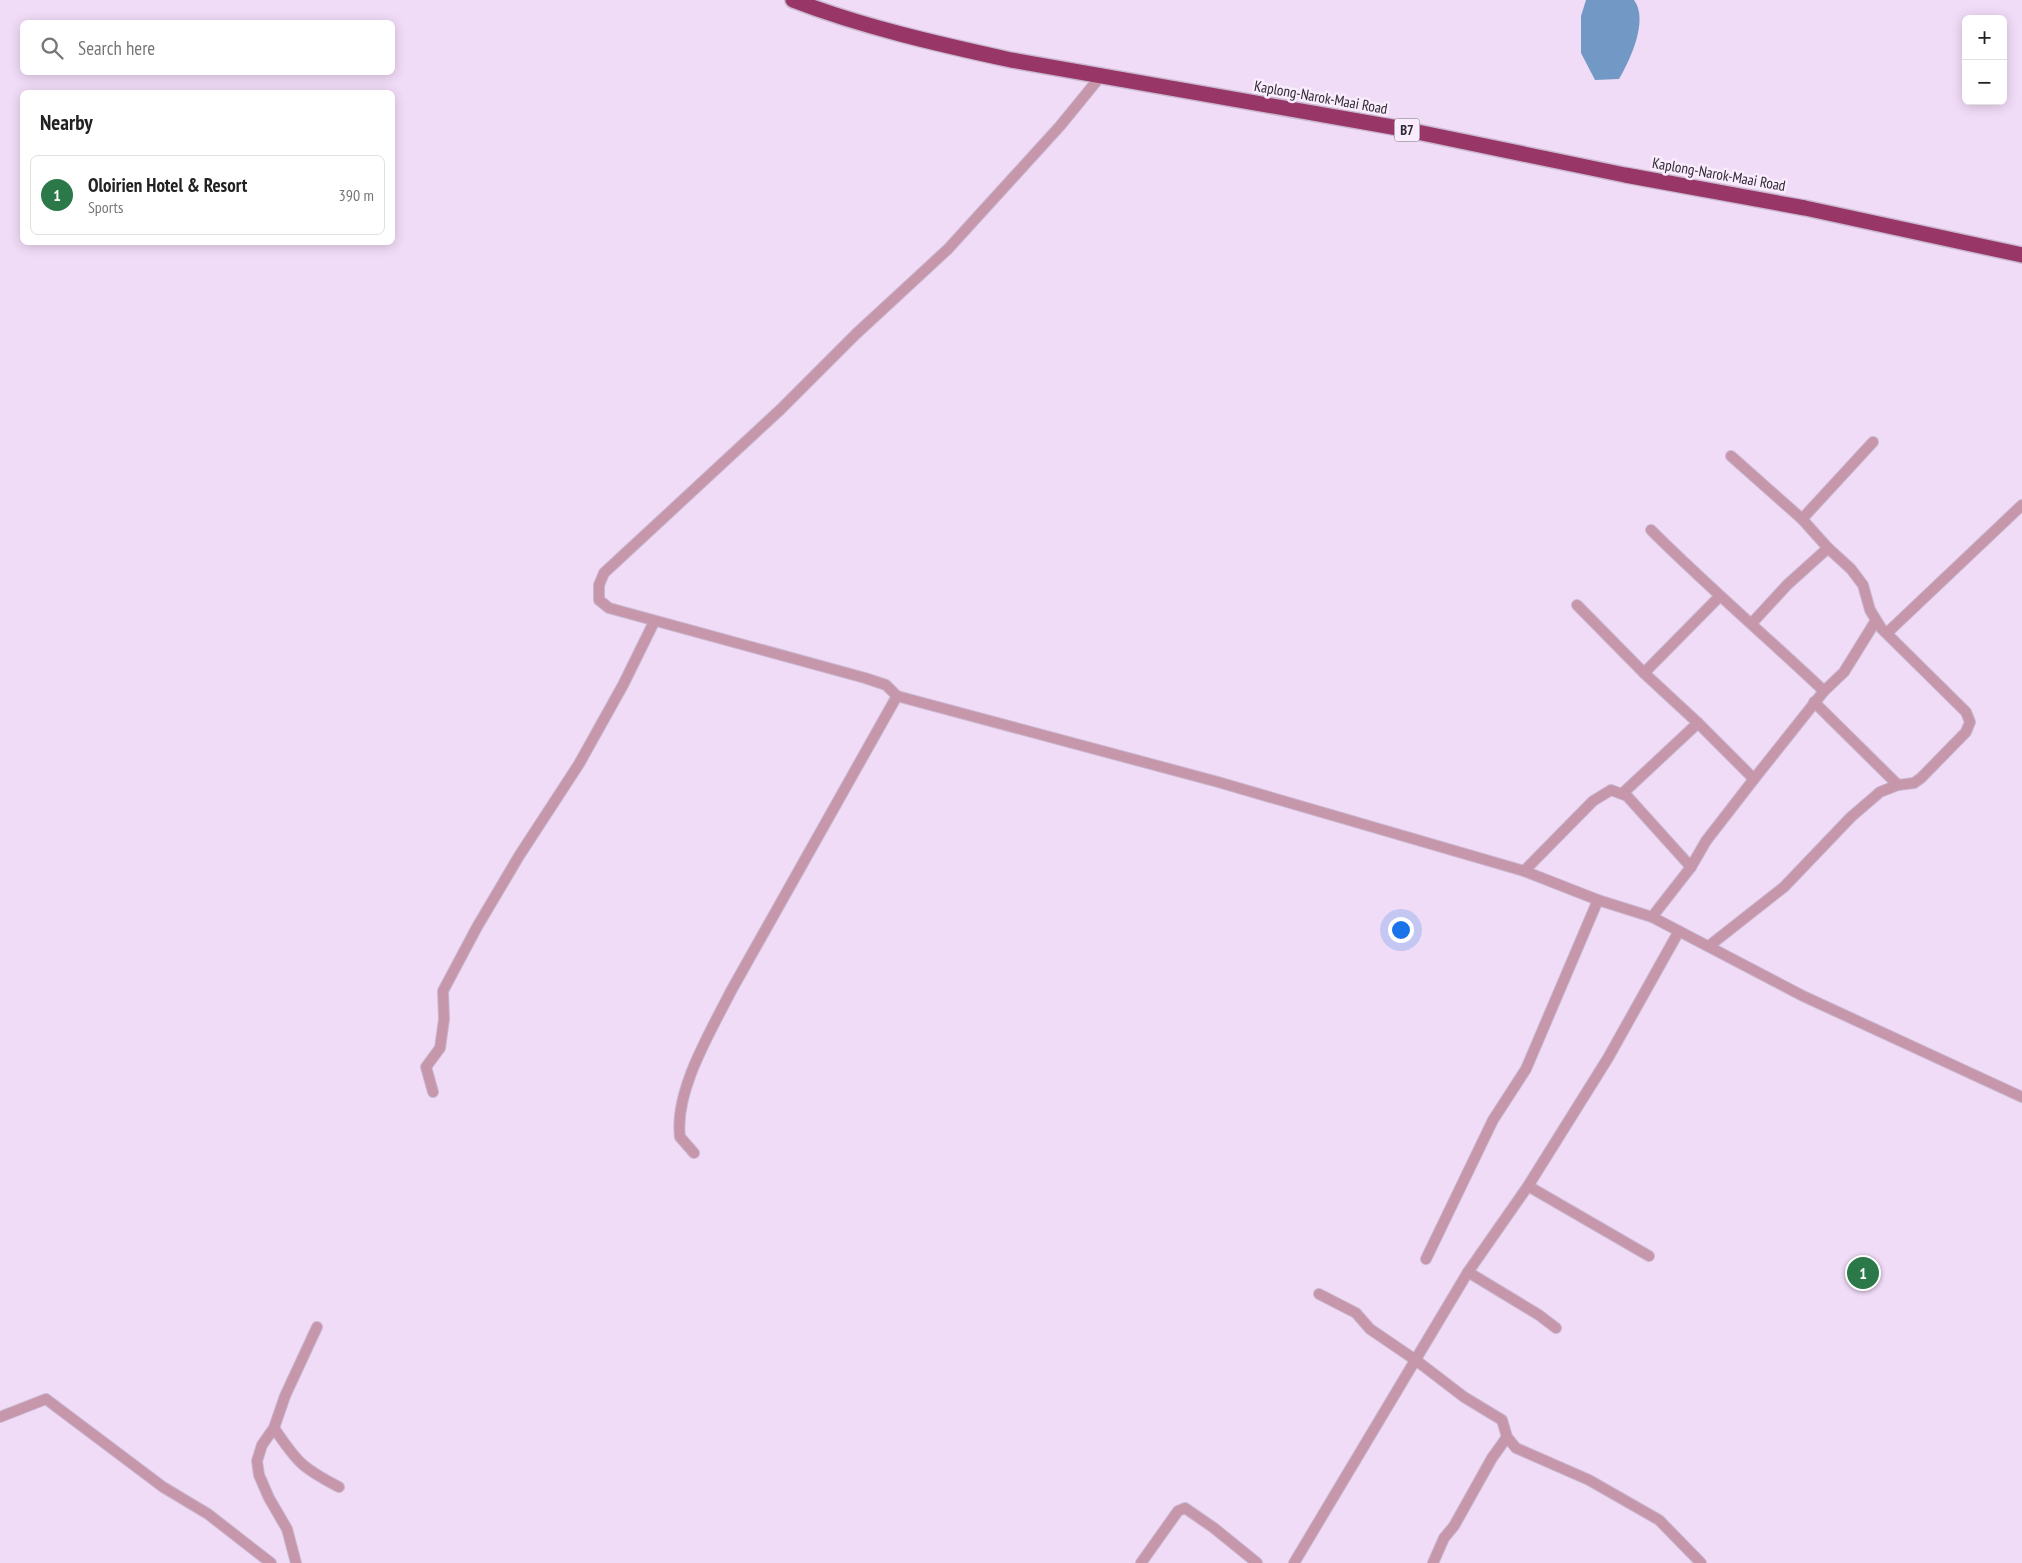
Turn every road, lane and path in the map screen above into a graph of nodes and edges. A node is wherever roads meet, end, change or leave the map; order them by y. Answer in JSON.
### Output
{"nodes":[{"id":1,"x":793,"y":0,"type":"edge"},
{"id":2,"x":1100,"y":77,"type":"junction"},
{"id":3,"x":2022,"y":255,"type":"edge"},
{"id":4,"x":1873,"y":442,"type":"dead end"},
{"id":5,"x":1731,"y":456,"type":"dead end"},
{"id":6,"x":2022,"y":505,"type":"edge"},
{"id":7,"x":1802,"y":519,"type":"junction"},
{"id":8,"x":1651,"y":530,"type":"dead end"},
{"id":9,"x":1828,"y":548,"type":"junction"},
{"id":10,"x":1720,"y":597,"type":"junction"},
{"id":11,"x":1577,"y":605,"type":"dead end"},
{"id":12,"x":654,"y":622,"type":"junction"},
{"id":13,"x":1752,"y":622,"type":"junction"},
{"id":14,"x":1875,"y":622,"type":"junction"},
{"id":15,"x":1887,"y":633,"type":"junction"},
{"id":16,"x":1644,"y":673,"type":"junction"},
{"id":17,"x":1824,"y":691,"type":"junction"},
{"id":18,"x":898,"y":696,"type":"junction"},
{"id":19,"x":1814,"y":702,"type":"junction"},
{"id":20,"x":1698,"y":723,"type":"junction"},
{"id":21,"x":1754,"y":779,"type":"junction"},
{"id":22,"x":1898,"y":785,"type":"junction"},
{"id":23,"x":1623,"y":794,"type":"junction"},
{"id":24,"x":1691,"y":867,"type":"junction"},
{"id":25,"x":1524,"y":871,"type":"junction"},
{"id":26,"x":1598,"y":900,"type":"junction"},
{"id":27,"x":1652,"y":917,"type":"junction"},
{"id":28,"x":1679,"y":931,"type":"junction"},
{"id":29,"x":1709,"y":946,"type":"junction"},
{"id":30,"x":433,"y":1092,"type":"dead end"},
{"id":31,"x":2022,"y":1098,"type":"edge"},
{"id":32,"x":694,"y":1153,"type":"dead end"},
{"id":33,"x":1528,"y":1186,"type":"junction"},
{"id":34,"x":1649,"y":1256,"type":"dead end"},
{"id":35,"x":1426,"y":1259,"type":"dead end"},
{"id":36,"x":1468,"y":1272,"type":"junction"},
{"id":37,"x":1319,"y":1294,"type":"dead end"},
{"id":38,"x":317,"y":1327,"type":"dead end"},
{"id":39,"x":1556,"y":1328,"type":"dead end"},
{"id":40,"x":1417,"y":1361,"type":"junction"},
{"id":41,"x":0,"y":1417,"type":"edge"},
{"id":42,"x":274,"y":1428,"type":"junction"},
{"id":43,"x":1507,"y":1437,"type":"junction"},
{"id":44,"x":339,"y":1487,"type":"dead end"},
{"id":45,"x":272,"y":1563,"type":"edge"},
{"id":46,"x":296,"y":1563,"type":"edge"},
{"id":47,"x":1141,"y":1563,"type":"edge"},
{"id":48,"x":1257,"y":1563,"type":"edge"},
{"id":49,"x":1294,"y":1563,"type":"edge"},
{"id":50,"x":1433,"y":1563,"type":"edge"},
{"id":51,"x":1701,"y":1563,"type":"edge"}],
"edges":[{"from":1,"to":2,"type":"highway","name":"Kaplong-Narok-Maai Road","number":"B7"},
{"from":2,"to":3,"type":"highway","name":"Kaplong-Narok-Maai Road","number":"B7"},
{"from":2,"to":12,"type":"street"},
{"from":4,"to":7,"type":"street"},
{"from":5,"to":7,"type":"street"},
{"from":6,"to":15,"type":"street"},
{"from":7,"to":9,"type":"street"},
{"from":8,"to":10,"type":"street"},
{"from":9,"to":13,"type":"street"},
{"from":9,"to":14,"type":"street"},
{"from":10,"to":13,"type":"street"},
{"from":10,"to":16,"type":"street"},
{"from":11,"to":16,"type":"street"},
{"from":12,"to":18,"type":"street"},
{"from":12,"to":30,"type":"street"},
{"from":13,"to":17,"type":"street"},
{"from":14,"to":15,"type":"street"},
{"from":14,"to":17,"type":"street"},
{"from":15,"to":22,"type":"street"},
{"from":16,"to":20,"type":"street"},
{"from":17,"to":19,"type":"street"},
{"from":18,"to":25,"type":"street"},
{"from":18,"to":32,"type":"street"},
{"from":19,"to":21,"type":"street"},
{"from":19,"to":22,"type":"street"},
{"from":20,"to":21,"type":"street"},
{"from":20,"to":23,"type":"street"},
{"from":21,"to":24,"type":"street"},
{"from":22,"to":29,"type":"street"},
{"from":23,"to":24,"type":"street"},
{"from":23,"to":25,"type":"street"},
{"from":24,"to":27,"type":"street"},
{"from":25,"to":26,"type":"street"},
{"from":26,"to":27,"type":"street"},
{"from":26,"to":35,"type":"street"},
{"from":27,"to":28,"type":"street"},
{"from":28,"to":29,"type":"street"},
{"from":28,"to":33,"type":"street"},
{"from":29,"to":31,"type":"street"},
{"from":33,"to":34,"type":"street"},
{"from":33,"to":36,"type":"street"},
{"from":36,"to":39,"type":"street"},
{"from":36,"to":40,"type":"street"},
{"from":37,"to":40,"type":"street"},
{"from":38,"to":42,"type":"street"},
{"from":40,"to":43,"type":"street"},
{"from":40,"to":49,"type":"street"},
{"from":41,"to":45,"type":"street"},
{"from":42,"to":44,"type":"street"},
{"from":42,"to":46,"type":"street"},
{"from":43,"to":50,"type":"street"},
{"from":43,"to":51,"type":"street"},
{"from":47,"to":48,"type":"street"}]}
